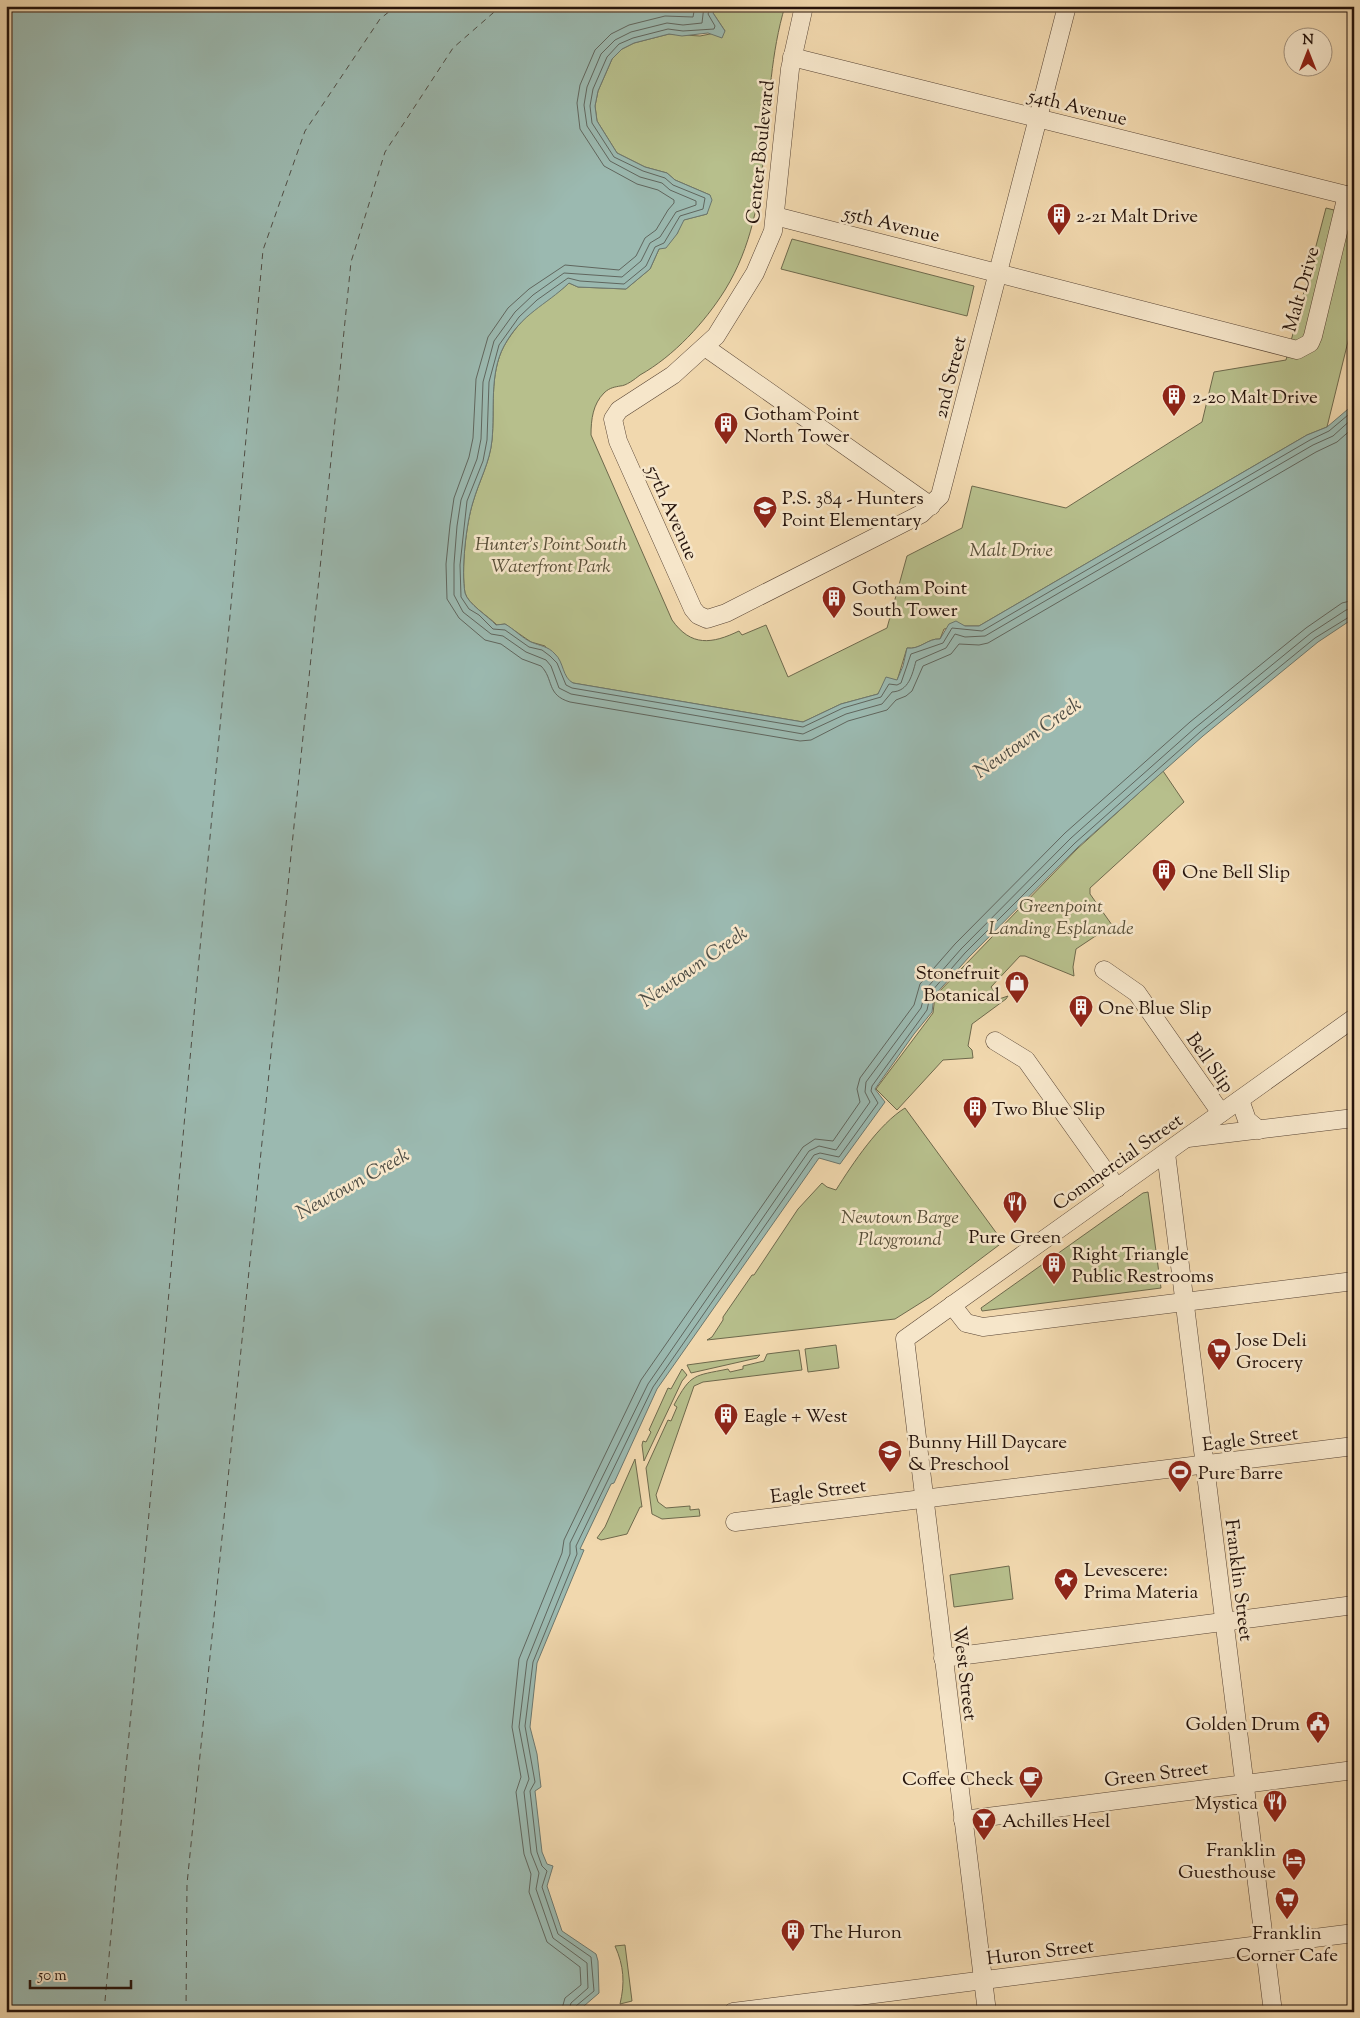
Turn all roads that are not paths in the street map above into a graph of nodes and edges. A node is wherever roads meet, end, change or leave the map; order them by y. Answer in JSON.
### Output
{"nodes":[{"id":1,"x":804,"y":6,"type":"edge"},
{"id":2,"x":1067,"y":6,"type":"edge"},
{"id":3,"x":792,"y":57,"type":"junction"},
{"id":4,"x":1038,"y":117,"type":"junction"},
{"id":5,"x":1350,"y":196,"type":"edge"},
{"id":6,"x":775,"y":216,"type":"junction"},
{"id":7,"x":998,"y":272,"type":"junction"},
{"id":8,"x":705,"y":347,"type":"junction"},
{"id":9,"x":613,"y":419,"type":"joint"},
{"id":10,"x":931,"y":506,"type":"junction"},
{"id":11,"x":702,"y":617,"type":"joint"},
{"id":12,"x":1104,"y":970,"type":"dead end"},
{"id":13,"x":1354,"y":1018,"type":"edge"},
{"id":14,"x":995,"y":1041,"type":"dead end"},
{"id":15,"x":1240,"y":1100,"type":"junction"},
{"id":16,"x":1221,"y":1113,"type":"junction"},
{"id":17,"x":1354,"y":1118,"type":"edge"},
{"id":18,"x":1259,"y":1130,"type":"junction"},
{"id":19,"x":1186,"y":1139,"type":"junction"},
{"id":20,"x":1166,"y":1153,"type":"junction"},
{"id":21,"x":1116,"y":1188,"type":"junction"},
{"id":22,"x":1354,"y":1282,"type":"edge"},
{"id":23,"x":1184,"y":1302,"type":"junction"},
{"id":24,"x":952,"y":1305,"type":"junction"},
{"id":25,"x":905,"y":1339,"type":"joint"},
{"id":26,"x":1354,"y":1446,"type":"edge"},
{"id":27,"x":1205,"y":1465,"type":"junction"},
{"id":28,"x":923,"y":1499,"type":"junction"},
{"id":29,"x":735,"y":1522,"type":"dead end"},
{"id":30,"x":1354,"y":1605,"type":"edge"},
{"id":31,"x":1224,"y":1622,"type":"junction"},
{"id":32,"x":943,"y":1658,"type":"junction"},
{"id":33,"x":1354,"y":1770,"type":"edge"},
{"id":34,"x":1244,"y":1783,"type":"junction"},
{"id":35,"x":963,"y":1820,"type":"junction"},
{"id":36,"x":1354,"y":1933,"type":"edge"},
{"id":37,"x":1264,"y":1944,"type":"junction"},
{"id":38,"x":983,"y":1979,"type":"junction"},
{"id":39,"x":733,"y":2012,"type":"edge"},
{"id":40,"x":987,"y":2012,"type":"edge"},
{"id":41,"x":1273,"y":2012,"type":"edge"}],
"edges":[{"from":1,"to":3,"type":"street","name":"Center Boulevard"},
{"from":2,"to":4,"type":"street","name":"2nd Street"},
{"from":3,"to":4,"type":"street","name":"54th Avenue"},
{"from":3,"to":6,"type":"street","name":"Center Boulevard"},
{"from":4,"to":5,"type":"street","name":"54th Avenue"},
{"from":4,"to":7,"type":"street","name":"2nd Street"},
{"from":5,"to":7,"type":"street","name":"Malt Drive"},
{"from":6,"to":7,"type":"street","name":"55th Avenue"},
{"from":6,"to":8,"type":"street","name":"Center Boulevard"},
{"from":7,"to":10,"type":"street","name":"2nd Street"},
{"from":8,"to":9,"type":"street","name":"Center Boulevard"},
{"from":8,"to":10,"type":"street"},
{"from":9,"to":11,"type":"street","name":"57th Avenue"},
{"from":10,"to":11,"type":"street","name":"2nd Street"},
{"from":12,"to":16,"type":"street","name":"Bell Slip"},
{"from":13,"to":15,"type":"street","name":"Commercial Street"},
{"from":14,"to":21,"type":"street"},
{"from":15,"to":16,"type":"street","name":"Commercial Street"},
{"from":15,"to":18,"type":"street"},
{"from":16,"to":19,"type":"street","name":"Commercial Street"},
{"from":17,"to":18,"type":"street"},
{"from":18,"to":19,"type":"street"},
{"from":19,"to":20,"type":"street","name":"Commercial Street"},
{"from":20,"to":21,"type":"street","name":"Commercial Street"},
{"from":20,"to":23,"type":"street","name":"Franklin Street"},
{"from":21,"to":24,"type":"street","name":"Commercial Street"},
{"from":22,"to":23,"type":"street"},
{"from":23,"to":24,"type":"street"},
{"from":23,"to":27,"type":"street","name":"Franklin Street"},
{"from":24,"to":25,"type":"street","name":"Commercial Street"},
{"from":25,"to":28,"type":"street","name":"West Street"},
{"from":26,"to":27,"type":"street","name":"Eagle Street"},
{"from":27,"to":28,"type":"street","name":"Eagle Street"},
{"from":27,"to":31,"type":"street","name":"Franklin Street"},
{"from":28,"to":29,"type":"street","name":"Eagle Street"},
{"from":28,"to":32,"type":"street","name":"West Street"},
{"from":30,"to":31,"type":"street"},
{"from":31,"to":32,"type":"street"},
{"from":31,"to":34,"type":"street","name":"Franklin Street"},
{"from":32,"to":35,"type":"street","name":"West Street"},
{"from":33,"to":34,"type":"street","name":"Green Street"},
{"from":34,"to":35,"type":"street","name":"Green Street"},
{"from":34,"to":37,"type":"street","name":"Franklin Street"},
{"from":35,"to":38,"type":"street","name":"West Street"},
{"from":36,"to":37,"type":"street","name":"Huron Street"},
{"from":37,"to":38,"type":"street","name":"Huron Street"},
{"from":37,"to":41,"type":"street","name":"Franklin Street"},
{"from":38,"to":39,"type":"street","name":"Huron Street"},
{"from":38,"to":40,"type":"street","name":"West Street"}]}
